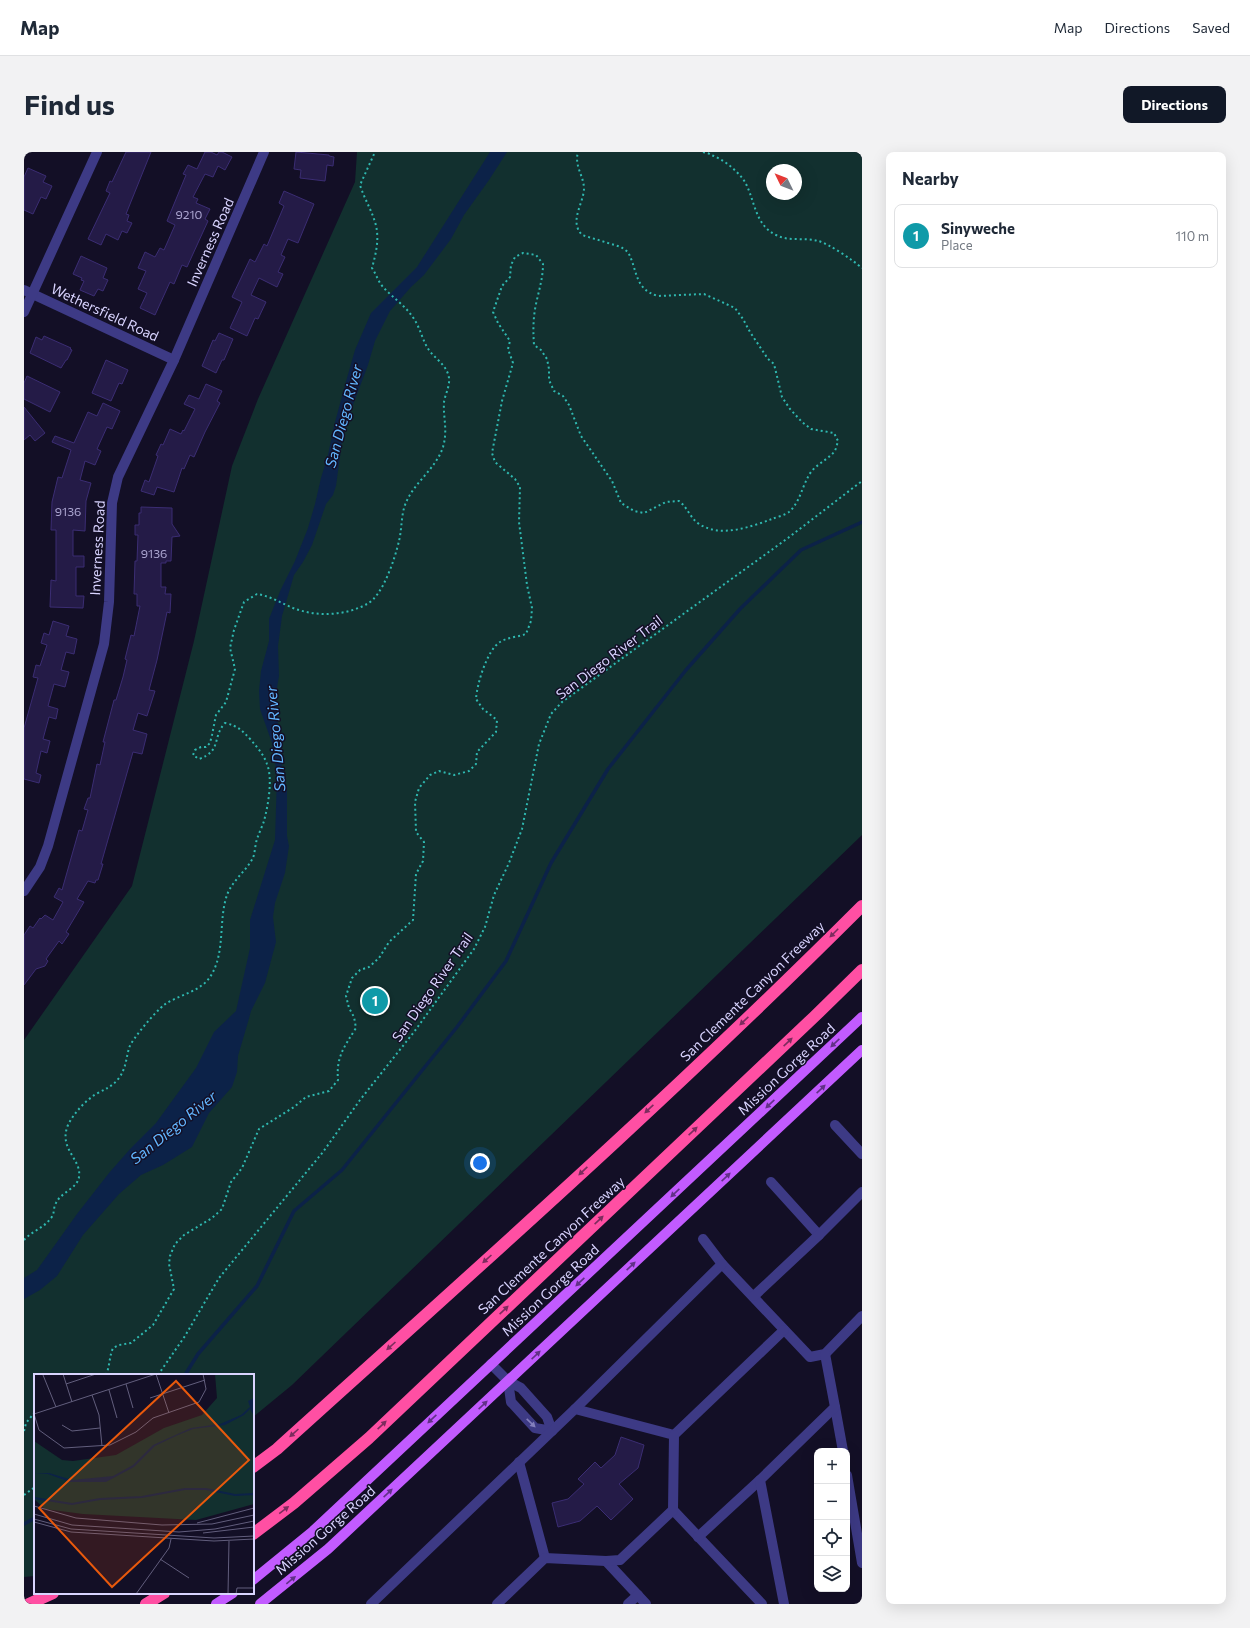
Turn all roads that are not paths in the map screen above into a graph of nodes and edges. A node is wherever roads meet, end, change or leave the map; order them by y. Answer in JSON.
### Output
{"nodes":[{"id":1,"x":97,"y":152,"type":"edge"},
{"id":2,"x":264,"y":152,"type":"edge"},
{"id":3,"x":28,"y":292,"type":"edge"},
{"id":4,"x":24,"y":312,"type":"edge"},
{"id":5,"x":174,"y":360,"type":"junction"},
{"id":6,"x":24,"y":891,"type":"edge"},
{"id":7,"x":862,"y":906,"type":"edge"},
{"id":8,"x":862,"y":970,"type":"edge"},
{"id":9,"x":862,"y":1017,"type":"edge"},
{"id":10,"x":862,"y":1050,"type":"edge"},
{"id":11,"x":835,"y":1125,"type":"dead end"},
{"id":12,"x":862,"y":1154,"type":"edge"},
{"id":13,"x":771,"y":1182,"type":"dead end"},
{"id":14,"x":862,"y":1192,"type":"edge"},
{"id":15,"x":819,"y":1235,"type":"junction"},
{"id":16,"x":703,"y":1239,"type":"dead end"},
{"id":17,"x":722,"y":1264,"type":"junction"},
{"id":18,"x":754,"y":1296,"type":"junction"},
{"id":19,"x":862,"y":1316,"type":"edge"},
{"id":20,"x":784,"y":1330,"type":"junction"},
{"id":21,"x":825,"y":1354,"type":"junction"},
{"id":22,"x":491,"y":1364,"type":"junction"},
{"id":23,"x":508,"y":1381,"type":"junction"},
{"id":24,"x":835,"y":1407,"type":"junction"},
{"id":25,"x":575,"y":1409,"type":"junction"},
{"id":26,"x":552,"y":1431,"type":"junction"},
{"id":27,"x":674,"y":1435,"type":"junction"},
{"id":28,"x":842,"y":1448,"type":"edge"},
{"id":29,"x":519,"y":1462,"type":"junction"},
{"id":30,"x":254,"y":1466,"type":"edge"},
{"id":31,"x":760,"y":1480,"type":"junction"},
{"id":32,"x":849,"y":1484,"type":"edge"},
{"id":33,"x":673,"y":1510,"type":"junction"},
{"id":34,"x":254,"y":1533,"type":"edge"},
{"id":35,"x":698,"y":1537,"type":"junction"},
{"id":36,"x":545,"y":1558,"type":"junction"},
{"id":37,"x":606,"y":1561,"type":"junction"},
{"id":38,"x":862,"y":1563,"type":"edge"},
{"id":39,"x":254,"y":1579,"type":"edge"},
{"id":40,"x":51,"y":1594,"type":"edge"},
{"id":41,"x":162,"y":1594,"type":"edge"},
{"id":42,"x":231,"y":1594,"type":"edge"},
{"id":43,"x":638,"y":1595,"type":"junction"},
{"id":44,"x":29,"y":1604,"type":"edge"},
{"id":45,"x":146,"y":1604,"type":"edge"},
{"id":46,"x":216,"y":1604,"type":"edge"},
{"id":47,"x":260,"y":1604,"type":"edge"},
{"id":48,"x":371,"y":1604,"type":"edge"},
{"id":49,"x":497,"y":1604,"type":"edge"},
{"id":50,"x":628,"y":1604,"type":"edge"},
{"id":51,"x":646,"y":1604,"type":"edge"},
{"id":52,"x":762,"y":1604,"type":"edge"},
{"id":53,"x":784,"y":1604,"type":"edge"}],
"edges":[{"from":1,"to":3,"type":"street"},
{"from":2,"to":5,"type":"street","name":"Inverness Road"},
{"from":3,"to":4,"type":"street"},
{"from":3,"to":5,"type":"street","name":"Wethersfield Road"},
{"from":5,"to":6,"type":"street","name":"Inverness Road"},
{"from":7,"to":30,"type":"highway","name":"San Clemente Canyon Freeway","one_way":true},
{"from":34,"to":8,"type":"highway","name":"San Clemente Canyon Freeway","one_way":true},
{"from":9,"to":22,"type":"main road","name":"Mission Gorge Road","one_way":true},
{"from":23,"to":10,"type":"main road","name":"Mission Gorge Road","one_way":true},
{"from":11,"to":12,"type":"street"},
{"from":13,"to":15,"type":"street"},
{"from":14,"to":15,"type":"street"},
{"from":15,"to":18,"type":"street"},
{"from":16,"to":17,"type":"street"},
{"from":17,"to":18,"type":"street"},
{"from":17,"to":25,"type":"street"},
{"from":18,"to":20,"type":"street"},
{"from":19,"to":21,"type":"street"},
{"from":20,"to":21,"type":"street"},
{"from":20,"to":27,"type":"street"},
{"from":21,"to":24,"type":"street"},
{"from":22,"to":23,"type":"street"},
{"from":22,"to":39,"type":"main road","name":"Mission Gorge Road","one_way":true},
{"from":23,"to":26,"type":"street"},
{"from":23,"to":26,"type":"street","one_way":true},
{"from":47,"to":23,"type":"main road","name":"Mission Gorge Road","one_way":true},
{"from":24,"to":28,"type":"street"},
{"from":24,"to":31,"type":"street"},
{"from":25,"to":26,"type":"street"},
{"from":25,"to":27,"type":"street"},
{"from":26,"to":29,"type":"street"},
{"from":27,"to":33,"type":"street"},
{"from":29,"to":36,"type":"street"},
{"from":29,"to":48,"type":"street"},
{"from":31,"to":35,"type":"street"},
{"from":31,"to":53,"type":"street"},
{"from":32,"to":38,"type":"street"},
{"from":33,"to":35,"type":"street"},
{"from":33,"to":37,"type":"street"},
{"from":35,"to":52,"type":"street"},
{"from":36,"to":37,"type":"street"},
{"from":36,"to":49,"type":"street"},
{"from":37,"to":43,"type":"street"},
{"from":40,"to":44,"type":"highway"},
{"from":41,"to":45,"type":"highway"},
{"from":42,"to":46,"type":"main road"},
{"from":43,"to":50,"type":"street"},
{"from":43,"to":51,"type":"street"}]}
